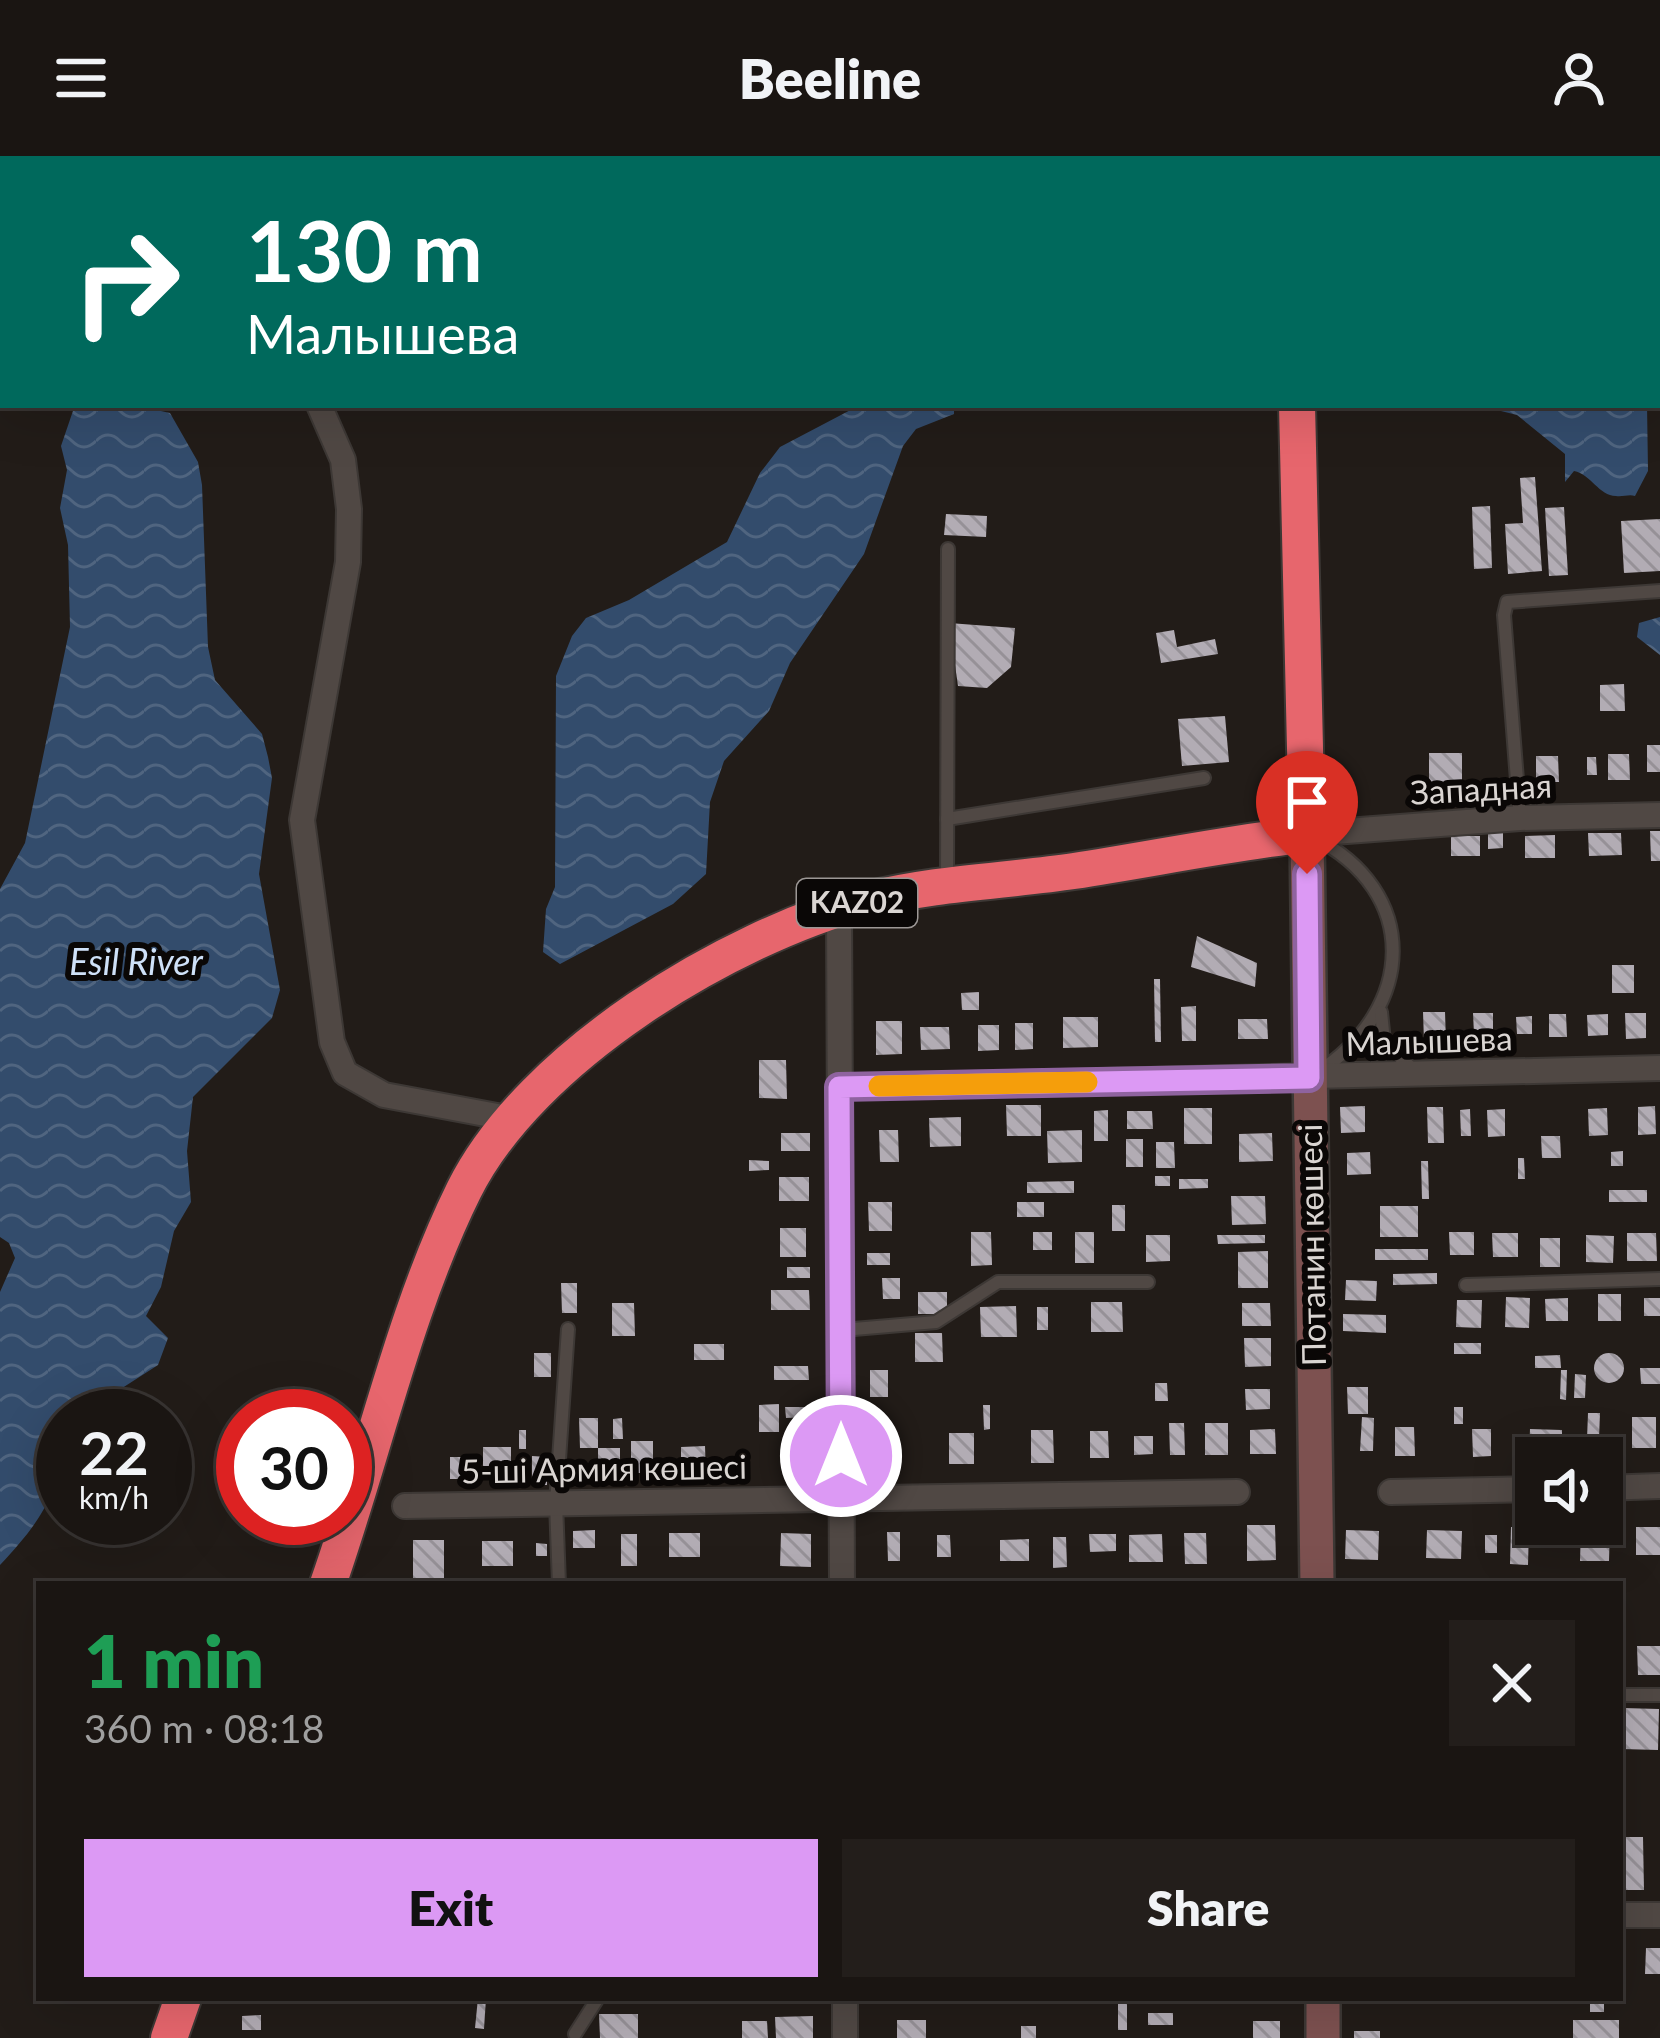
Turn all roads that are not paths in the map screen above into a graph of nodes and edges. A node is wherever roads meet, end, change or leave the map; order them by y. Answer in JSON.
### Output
{"nodes":[{"id":1,"x":321,"y":408,"type":"edge"},
{"id":2,"x":1298,"y":408,"type":"edge"},
{"id":3,"x":948,"y":549,"type":"dead end"},
{"id":4,"x":1660,"y":591,"type":"edge"},
{"id":5,"x":1204,"y":778,"type":"dead end"},
{"id":6,"x":1660,"y":815,"type":"edge"},
{"id":7,"x":1520,"y":818,"type":"junction"},
{"id":8,"x":947,"y":819,"type":"junction"},
{"id":9,"x":1307,"y":834,"type":"junction"},
{"id":10,"x":946,"y":887,"type":"junction"},
{"id":11,"x":839,"y":909,"type":"junction"},
{"id":12,"x":1381,"y":1009,"type":"junction"},
{"id":13,"x":1660,"y":1068,"type":"edge"},
{"id":14,"x":1430,"y":1073,"type":"junction"},
{"id":15,"x":1309,"y":1078,"type":"junction"},
{"id":16,"x":839,"y":1087,"type":"junction"},
{"id":17,"x":513,"y":1119,"type":"junction"},
{"id":18,"x":1660,"y":1279,"type":"edge"},
{"id":19,"x":1148,"y":1282,"type":"dead end"},
{"id":20,"x":1466,"y":1285,"type":"dead end"},
{"id":21,"x":568,"y":1329,"type":"dead end"},
{"id":22,"x":841,"y":1330,"type":"junction"},
{"id":23,"x":1660,"y":1486,"type":"edge"},
{"id":24,"x":1623,"y":1487,"type":"edge"},
{"id":25,"x":1515,"y":1489,"type":"edge"},
{"id":26,"x":1237,"y":1492,"type":"dead end"},
{"id":27,"x":1391,"y":1492,"type":"dead end"},
{"id":28,"x":842,"y":1498,"type":"junction"},
{"id":29,"x":556,"y":1503,"type":"junction"},
{"id":30,"x":405,"y":1505,"type":"dead end"},
{"id":31,"x":329,"y":1581,"type":"edge"},
{"id":32,"x":560,"y":1581,"type":"edge"},
{"id":33,"x":842,"y":1581,"type":"edge"},
{"id":34,"x":1317,"y":1581,"type":"edge"},
{"id":35,"x":1623,"y":1695,"type":"edge"},
{"id":36,"x":1660,"y":1695,"type":"edge"},
{"id":37,"x":1623,"y":1915,"type":"edge"},
{"id":38,"x":1660,"y":1915,"type":"edge"},
{"id":39,"x":182,"y":2001,"type":"edge"},
{"id":40,"x":596,"y":2001,"type":"edge"},
{"id":41,"x":844,"y":2001,"type":"edge"},
{"id":42,"x":1323,"y":2001,"type":"edge"},
{"id":43,"x":575,"y":2034,"type":"dead end"},
{"id":44,"x":169,"y":2038,"type":"edge"},
{"id":45,"x":845,"y":2038,"type":"edge"},
{"id":46,"x":1324,"y":2038,"type":"edge"}],
"edges":[{"from":1,"to":17,"type":"street"},
{"from":2,"to":9,"type":"highway"},
{"from":3,"to":8,"type":"lane"},
{"from":4,"to":7,"type":"lane"},
{"from":5,"to":8,"type":"lane"},
{"from":6,"to":7,"type":"street","name":"Западная"},
{"from":7,"to":9,"type":"street","name":"Западная"},
{"from":8,"to":10,"type":"lane"},
{"from":9,"to":10,"type":"highway","number":"KAZ02"},
{"from":9,"to":12,"type":"lane"},
{"from":9,"to":15,"type":"main road","name":"Потанин көшесі"},
{"from":10,"to":11,"type":"highway","number":"KAZ02"},
{"from":11,"to":16,"type":"street"},
{"from":11,"to":17,"type":"highway","number":"KAZ02"},
{"from":12,"to":14,"type":"lane"},
{"from":12,"to":15,"type":"lane"},
{"from":13,"to":14,"type":"street","name":"Малышева"},
{"from":14,"to":15,"type":"street","name":"Малышева"},
{"from":15,"to":16,"type":"street","name":"Малышева"},
{"from":15,"to":34,"type":"main road","name":"Потанин көшесі"},
{"from":16,"to":22,"type":"street"},
{"from":17,"to":31,"type":"highway","number":"KAZ02"},
{"from":18,"to":20,"type":"lane"},
{"from":19,"to":22,"type":"lane"},
{"from":21,"to":29,"type":"lane"},
{"from":22,"to":28,"type":"street"},
{"from":23,"to":24,"type":"street"},
{"from":25,"to":27,"type":"street"},
{"from":26,"to":28,"type":"street","name":"5-ші Армия көшесі"},
{"from":28,"to":29,"type":"street","name":"5-ші Армия көшесі"},
{"from":28,"to":33,"type":"street"},
{"from":29,"to":30,"type":"street","name":"5-ші Армия көшесі"},
{"from":29,"to":32,"type":"lane"},
{"from":35,"to":36,"type":"lane"},
{"from":37,"to":38,"type":"street"},
{"from":39,"to":44,"type":"highway"},
{"from":40,"to":43,"type":"lane"},
{"from":41,"to":45,"type":"street"},
{"from":42,"to":46,"type":"main road"}]}
